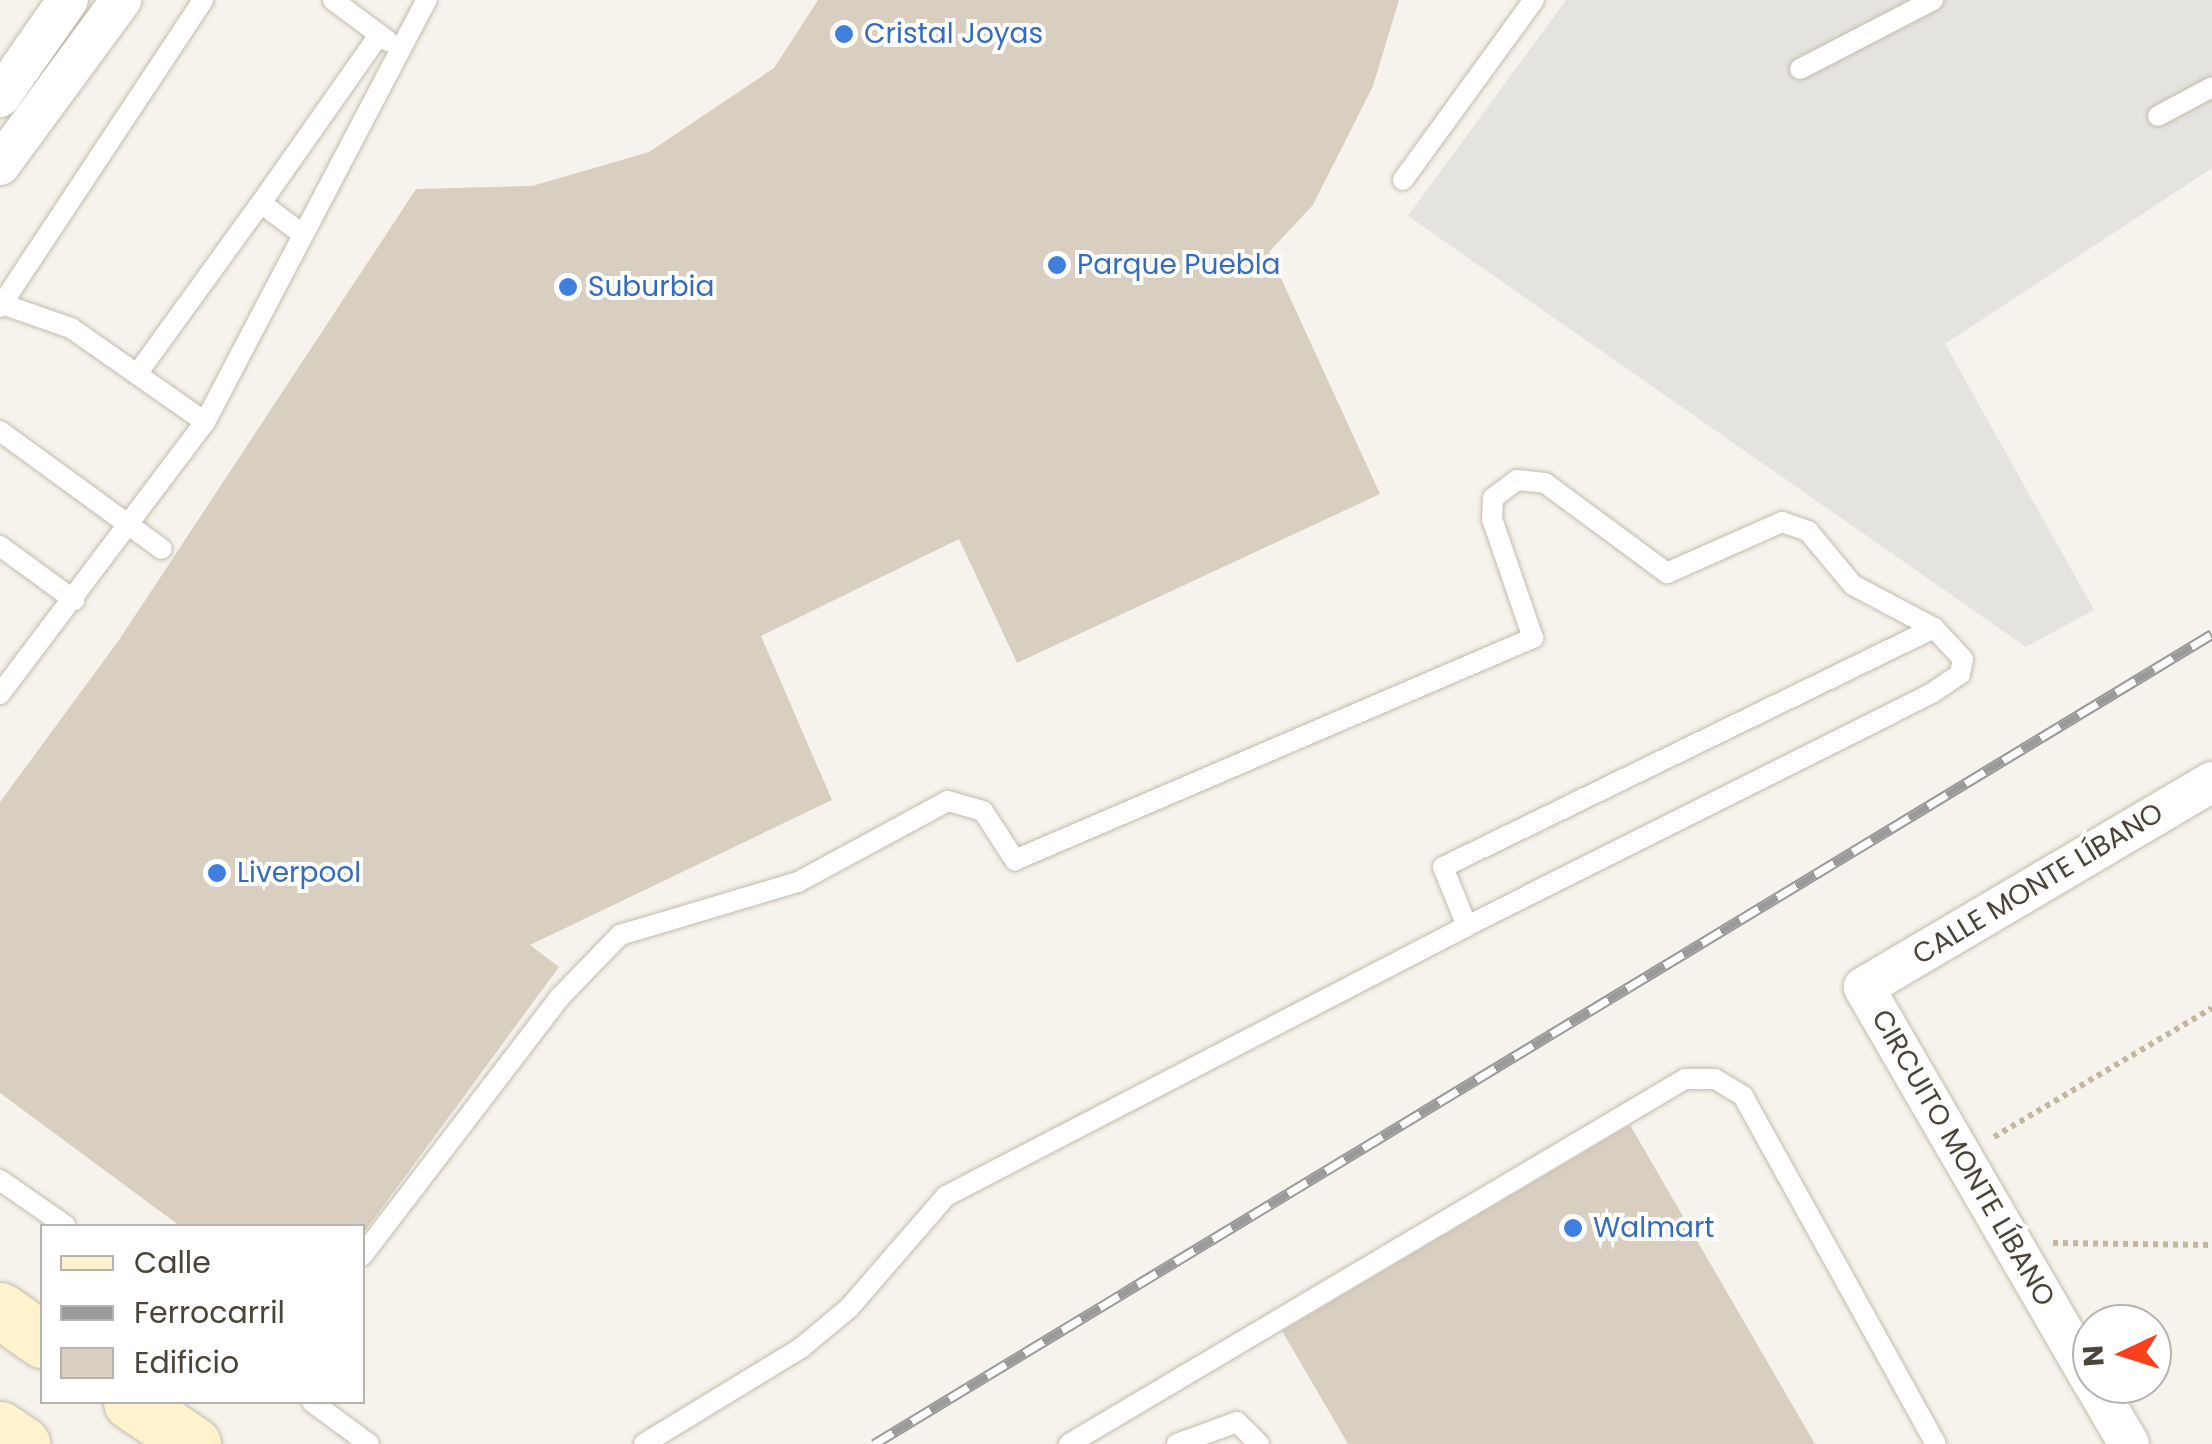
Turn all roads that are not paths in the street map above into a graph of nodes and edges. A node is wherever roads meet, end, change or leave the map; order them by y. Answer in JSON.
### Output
{"nodes":[{"id":1,"x":68,"y":0,"type":"edge"},
{"id":2,"x":122,"y":0,"type":"edge"},
{"id":3,"x":204,"y":0,"type":"edge"},
{"id":4,"x":334,"y":0,"type":"edge"},
{"id":5,"x":427,"y":0,"type":"edge"},
{"id":6,"x":1534,"y":0,"type":"edge"},
{"id":7,"x":1933,"y":0,"type":"edge"},
{"id":8,"x":380,"y":34,"type":"junction"},
{"id":9,"x":398,"y":48,"type":"junction"},
{"id":10,"x":1800,"y":69,"type":"dead end"},
{"id":11,"x":2212,"y":87,"type":"edge"},
{"id":12,"x":0,"y":97,"type":"edge"},
{"id":13,"x":2158,"y":116,"type":"dead end"},
{"id":14,"x":0,"y":165,"type":"edge"},
{"id":15,"x":1404,"y":180,"type":"dead end"},
{"id":16,"x":261,"y":203,"type":"junction"},
{"id":17,"x":302,"y":234,"type":"junction"},
{"id":18,"x":1,"y":306,"type":"edge"},
{"id":19,"x":137,"y":374,"type":"junction"},
{"id":20,"x":204,"y":422,"type":"junction"},
{"id":21,"x":0,"y":431,"type":"edge"},
{"id":22,"x":132,"y":524,"type":"junction"},
{"id":23,"x":0,"y":546,"type":"edge"},
{"id":24,"x":162,"y":549,"type":"dead end"},
{"id":25,"x":74,"y":600,"type":"junction"},
{"id":26,"x":1934,"y":628,"type":"junction"},
{"id":27,"x":0,"y":694,"type":"edge"},
{"id":28,"x":2212,"y":782,"type":"edge"},
{"id":29,"x":1467,"y":926,"type":"junction"},
{"id":30,"x":1864,"y":987,"type":"joint"},
{"id":31,"x":0,"y":1180,"type":"edge"},
{"id":32,"x":63,"y":1224,"type":"edge"},
{"id":33,"x":365,"y":1252,"type":"edge"},
{"id":34,"x":0,"y":1310,"type":"edge"},
{"id":35,"x":40,"y":1339,"type":"edge"},
{"id":36,"x":2072,"y":1346,"type":"edge"},
{"id":37,"x":315,"y":1404,"type":"edge"},
{"id":38,"x":2106,"y":1404,"type":"edge"},
{"id":39,"x":0,"y":1428,"type":"edge"},
{"id":40,"x":22,"y":1444,"type":"edge"},
{"id":41,"x":369,"y":1444,"type":"edge"},
{"id":42,"x":644,"y":1444,"type":"edge"},
{"id":43,"x":1069,"y":1444,"type":"edge"},
{"id":44,"x":1177,"y":1444,"type":"edge"},
{"id":45,"x":1259,"y":1444,"type":"edge"},
{"id":46,"x":1936,"y":1444,"type":"edge"},
{"id":47,"x":2129,"y":1444,"type":"edge"}],
"edges":[{"from":1,"to":12,"type":"street"},
{"from":2,"to":14,"type":"street"},
{"from":3,"to":18,"type":"lane"},
{"from":4,"to":8,"type":"lane"},
{"from":5,"to":9,"type":"lane"},
{"from":6,"to":15,"type":"lane"},
{"from":7,"to":10,"type":"lane"},
{"from":8,"to":9,"type":"lane"},
{"from":8,"to":16,"type":"lane"},
{"from":9,"to":17,"type":"lane"},
{"from":11,"to":13,"type":"lane"},
{"from":16,"to":17,"type":"lane"},
{"from":16,"to":19,"type":"lane"},
{"from":17,"to":20,"type":"lane"},
{"from":18,"to":19,"type":"lane"},
{"from":19,"to":20,"type":"lane"},
{"from":20,"to":22,"type":"lane"},
{"from":21,"to":22,"type":"lane"},
{"from":22,"to":24,"type":"lane"},
{"from":22,"to":25,"type":"lane"},
{"from":23,"to":25,"type":"lane"},
{"from":25,"to":27,"type":"lane"},
{"from":26,"to":29,"type":"lane"},
{"from":26,"to":29,"type":"lane"},
{"from":26,"to":33,"type":"lane"},
{"from":28,"to":30,"type":"street","name":"CALLE MONTE LÍBANO"},
{"from":29,"to":42,"type":"lane"},
{"from":30,"to":36,"type":"street","name":"CIRCUITO MONTE LÍBANO"},
{"from":31,"to":32,"type":"lane"},
{"from":34,"to":35,"type":"main road"},
{"from":37,"to":41,"type":"lane"},
{"from":38,"to":47,"type":"street","name":"CIRCUITO MONTE LÍBANO"},
{"from":39,"to":40,"type":"main road"},
{"from":43,"to":46,"type":"lane"},
{"from":44,"to":45,"type":"lane"}]}
